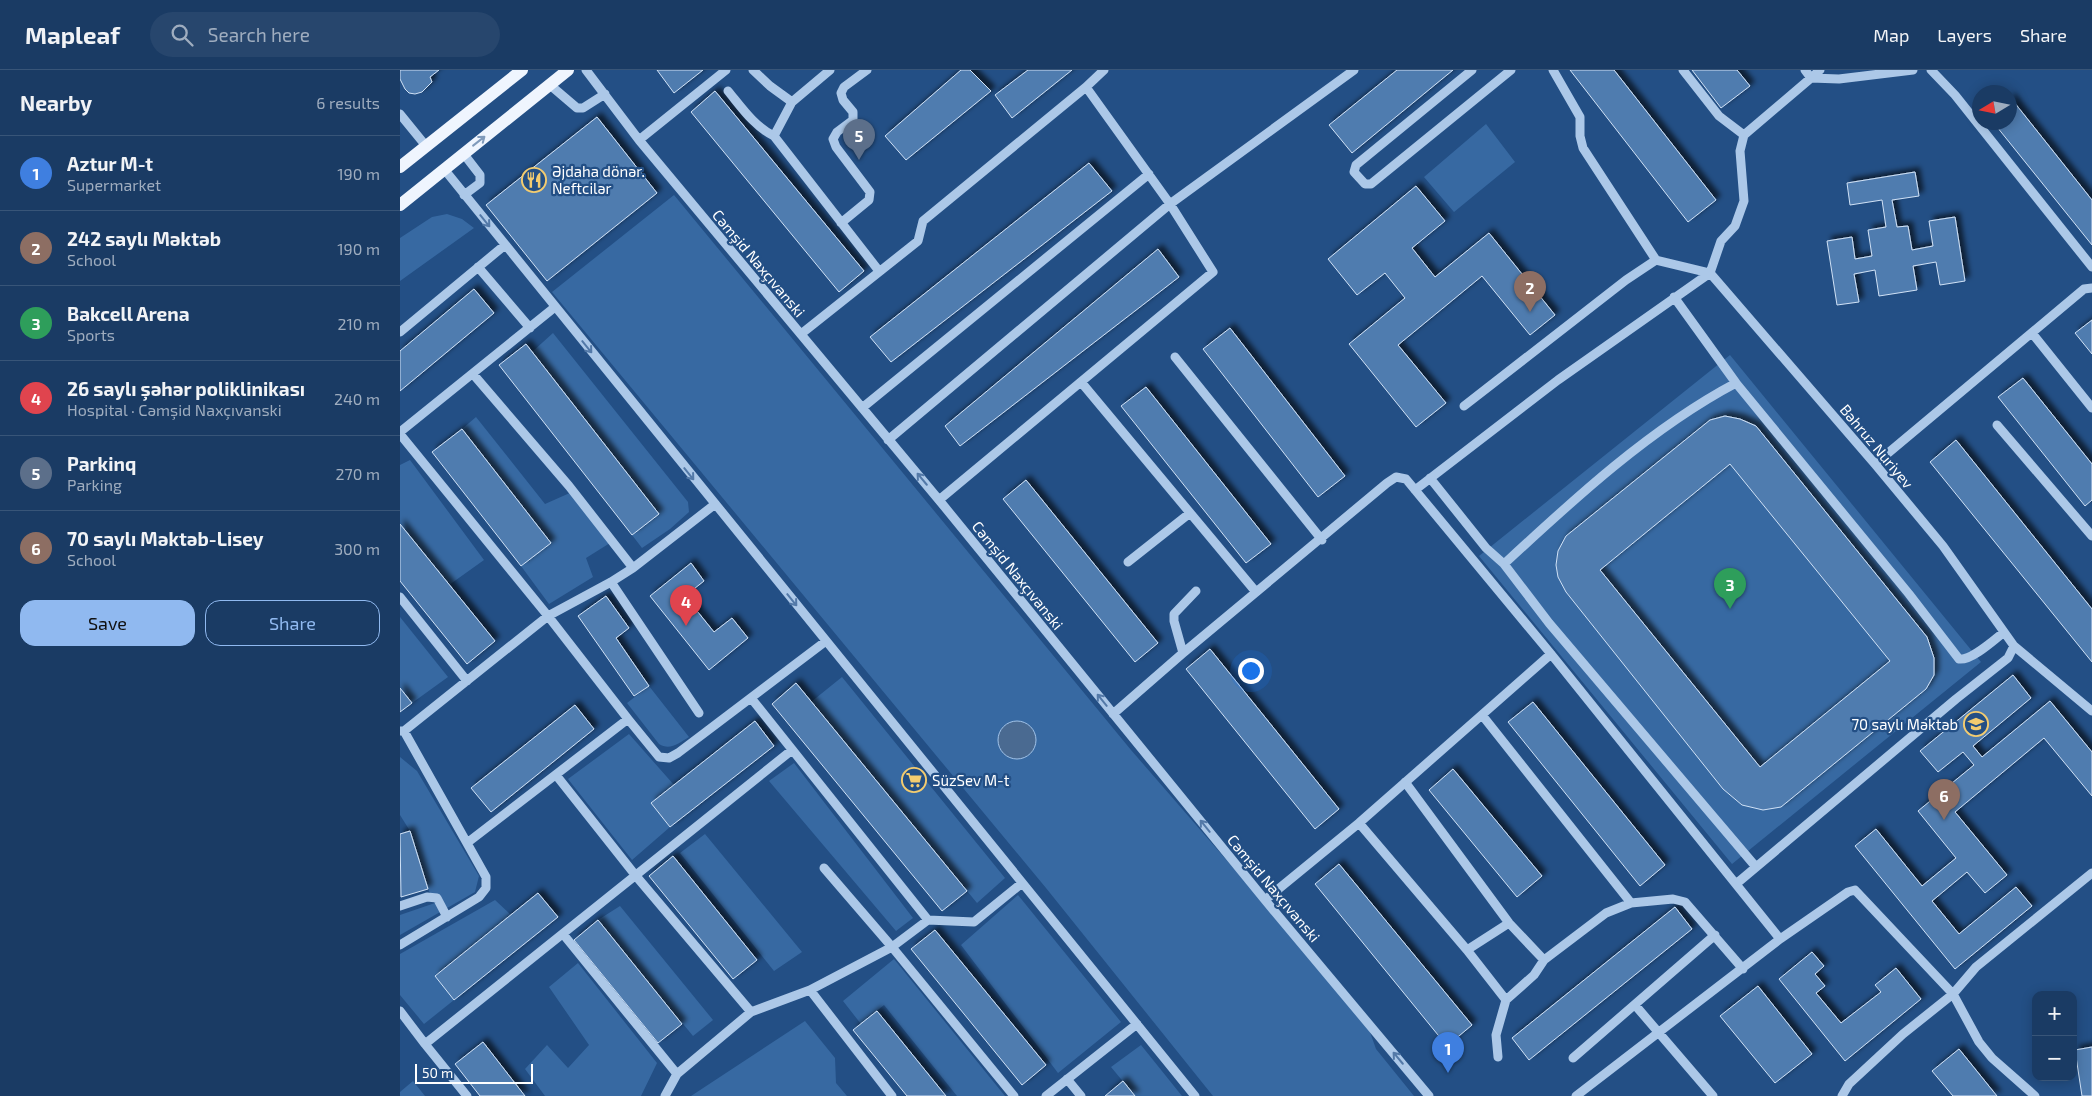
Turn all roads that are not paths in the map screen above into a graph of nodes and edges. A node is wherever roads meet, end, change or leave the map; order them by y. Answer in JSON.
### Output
{"nodes":[{"id":1,"x":522,"y":70,"type":"edge"},
{"id":2,"x":568,"y":70,"type":"edge"},
{"id":3,"x":586,"y":70,"type":"edge"},
{"id":4,"x":726,"y":70,"type":"edge"},
{"id":5,"x":754,"y":70,"type":"edge"},
{"id":6,"x":830,"y":70,"type":"edge"},
{"id":7,"x":867,"y":70,"type":"edge"},
{"id":8,"x":1104,"y":70,"type":"edge"},
{"id":9,"x":1354,"y":70,"type":"edge"},
{"id":10,"x":1472,"y":70,"type":"edge"},
{"id":11,"x":1511,"y":70,"type":"edge"},
{"id":12,"x":1553,"y":70,"type":"edge"},
{"id":13,"x":1683,"y":70,"type":"edge"},
{"id":14,"x":1820,"y":70,"type":"edge"},
{"id":15,"x":1913,"y":70,"type":"edge"},
{"id":16,"x":1931,"y":70,"type":"edge"},
{"id":17,"x":1808,"y":74,"type":"edge"},
{"id":18,"x":550,"y":85,"type":"junction"},
{"id":19,"x":1086,"y":87,"type":"junction"},
{"id":20,"x":728,"y":91,"type":"dead end"},
{"id":21,"x":605,"y":94,"type":"junction"},
{"id":22,"x":792,"y":102,"type":"junction"},
{"id":23,"x":400,"y":114,"type":"edge"},
{"id":24,"x":1744,"y":135,"type":"junction"},
{"id":25,"x":774,"y":136,"type":"junction"},
{"id":26,"x":640,"y":140,"type":"junction"},
{"id":27,"x":426,"y":146,"type":"junction"},
{"id":28,"x":463,"y":153,"type":"junction"},
{"id":29,"x":400,"y":167,"type":"edge"},
{"id":30,"x":444,"y":170,"type":"junction"},
{"id":31,"x":1149,"y":174,"type":"junction"},
{"id":32,"x":464,"y":195,"type":"junction"},
{"id":33,"x":1170,"y":204,"type":"junction"},
{"id":34,"x":400,"y":205,"type":"edge"},
{"id":35,"x":841,"y":223,"type":"junction"},
{"id":36,"x":505,"y":245,"type":"junction"},
{"id":37,"x":1656,"y":260,"type":"junction"},
{"id":38,"x":478,"y":267,"type":"junction"},
{"id":39,"x":2092,"y":267,"type":"edge"},
{"id":40,"x":879,"y":271,"type":"junction"},
{"id":41,"x":1710,"y":272,"type":"junction"},
{"id":42,"x":2092,"y":288,"type":"edge"},
{"id":43,"x":1674,"y":296,"type":"junction"},
{"id":44,"x":555,"y":308,"type":"junction"},
{"id":45,"x":530,"y":328,"type":"junction"},
{"id":46,"x":400,"y":332,"type":"edge"},
{"id":47,"x":2032,"y":333,"type":"junction"},
{"id":48,"x":801,"y":334,"type":"junction"},
{"id":49,"x":1175,"y":357,"type":"dead end"},
{"id":50,"x":473,"y":374,"type":"junction"},
{"id":51,"x":1081,"y":382,"type":"junction"},
{"id":52,"x":1736,"y":383,"type":"junction"},
{"id":53,"x":1464,"y":406,"type":"dead end"},
{"id":54,"x":862,"y":408,"type":"junction"},
{"id":55,"x":2092,"y":408,"type":"edge"},
{"id":56,"x":1997,"y":425,"type":"dead end"},
{"id":57,"x":400,"y":433,"type":"edge"},
{"id":58,"x":888,"y":440,"type":"junction"},
{"id":59,"x":1875,"y":464,"type":"junction"},
{"id":60,"x":1430,"y":478,"type":"junction"},
{"id":61,"x":1416,"y":490,"type":"junction"},
{"id":62,"x":940,"y":500,"type":"junction"},
{"id":63,"x":714,"y":505,"type":"junction"},
{"id":64,"x":1190,"y":513,"type":"junction"},
{"id":65,"x":2092,"y":536,"type":"edge"},
{"id":66,"x":1322,"y":540,"type":"junction"},
{"id":67,"x":1128,"y":562,"type":"dead end"},
{"id":68,"x":1504,"y":564,"type":"junction"},
{"id":69,"x":633,"y":568,"type":"junction"},
{"id":70,"x":610,"y":582,"type":"junction"},
{"id":71,"x":1196,"y":591,"type":"dead end"},
{"id":72,"x":1256,"y":592,"type":"junction"},
{"id":73,"x":400,"y":597,"type":"edge"},
{"id":74,"x":548,"y":616,"type":"junction"},
{"id":75,"x":2004,"y":632,"type":"junction"},
{"id":76,"x":826,"y":641,"type":"junction"},
{"id":77,"x":2014,"y":646,"type":"junction"},
{"id":78,"x":1183,"y":653,"type":"junction"},
{"id":79,"x":1551,"y":654,"type":"junction"},
{"id":80,"x":467,"y":681,"type":"junction"},
{"id":81,"x":751,"y":698,"type":"junction"},
{"id":82,"x":2092,"y":711,"type":"edge"},
{"id":83,"x":699,"y":713,"type":"dead end"},
{"id":84,"x":1113,"y":714,"type":"junction"},
{"id":85,"x":1482,"y":715,"type":"junction"},
{"id":86,"x":628,"y":719,"type":"junction"},
{"id":87,"x":402,"y":731,"type":"edge"},
{"id":88,"x":792,"y":750,"type":"junction"},
{"id":89,"x":556,"y":775,"type":"junction"},
{"id":90,"x":1405,"y":782,"type":"junction"},
{"id":91,"x":1358,"y":823,"type":"junction"},
{"id":92,"x":467,"y":843,"type":"junction"},
{"id":93,"x":1756,"y":867,"type":"junction"},
{"id":94,"x":824,"y":868,"type":"dead end"},
{"id":95,"x":2092,"y":873,"type":"edge"},
{"id":96,"x":636,"y":876,"type":"junction"},
{"id":97,"x":1022,"y":883,"type":"junction"},
{"id":98,"x":1736,"y":884,"type":"junction"},
{"id":99,"x":1266,"y":900,"type":"junction"},
{"id":100,"x":1631,"y":903,"type":"junction"},
{"id":101,"x":400,"y":906,"type":"edge"},
{"id":102,"x":447,"y":917,"type":"junction"},
{"id":103,"x":928,"y":920,"type":"junction"},
{"id":104,"x":1509,"y":923,"type":"junction"},
{"id":105,"x":562,"y":934,"type":"junction"},
{"id":106,"x":1715,"y":935,"type":"junction"},
{"id":107,"x":1780,"y":939,"type":"junction"},
{"id":108,"x":400,"y":945,"type":"edge"},
{"id":109,"x":892,"y":947,"type":"junction"},
{"id":110,"x":1467,"y":950,"type":"junction"},
{"id":111,"x":1544,"y":960,"type":"junction"},
{"id":112,"x":1743,"y":968,"type":"junction"},
{"id":113,"x":810,"y":990,"type":"junction"},
{"id":114,"x":1953,"y":994,"type":"junction"},
{"id":115,"x":1506,"y":1000,"type":"junction"},
{"id":116,"x":1635,"y":1004,"type":"junction"},
{"id":117,"x":400,"y":1011,"type":"edge"},
{"id":118,"x":751,"y":1012,"type":"junction"},
{"id":119,"x":1137,"y":1024,"type":"junction"},
{"id":120,"x":1660,"y":1033,"type":"junction"},
{"id":121,"x":425,"y":1044,"type":"junction"},
{"id":122,"x":1498,"y":1056,"type":"dead end"},
{"id":123,"x":1573,"y":1058,"type":"dead end"},
{"id":124,"x":677,"y":1074,"type":"junction"},
{"id":125,"x":1068,"y":1079,"type":"junction"},
{"id":126,"x":467,"y":1096,"type":"edge"},
{"id":127,"x":665,"y":1096,"type":"edge"},
{"id":128,"x":892,"y":1096,"type":"edge"},
{"id":129,"x":1014,"y":1096,"type":"edge"},
{"id":130,"x":1046,"y":1096,"type":"edge"},
{"id":131,"x":1081,"y":1096,"type":"edge"},
{"id":132,"x":1195,"y":1096,"type":"edge"},
{"id":133,"x":1429,"y":1096,"type":"edge"},
{"id":134,"x":1576,"y":1096,"type":"edge"},
{"id":135,"x":1713,"y":1096,"type":"edge"},
{"id":136,"x":1842,"y":1096,"type":"edge"},
{"id":137,"x":2035,"y":1096,"type":"edge"}],
"edges":[{"from":1,"to":27,"type":"main road"},
{"from":2,"to":18,"type":"main road"},
{"from":3,"to":21,"type":"street","name":"Cəmşid Naxçıvanski"},
{"from":4,"to":26,"type":"street"},
{"from":5,"to":22,"type":"street"},
{"from":6,"to":22,"type":"street"},
{"from":7,"to":35,"type":"street"},
{"from":8,"to":19,"type":"street"},
{"from":9,"to":33,"type":"street"},
{"from":10,"to":11,"type":"street"},
{"from":12,"to":37,"type":"street"},
{"from":13,"to":24,"type":"street"},
{"from":14,"to":17,"type":"street"},
{"from":15,"to":17,"type":"street"},
{"from":16,"to":39,"type":"street"},
{"from":17,"to":24,"type":"street"},
{"from":18,"to":21,"type":"street"},
{"from":28,"to":18,"type":"main road","one_way":true},
{"from":19,"to":31,"type":"street"},
{"from":19,"to":40,"type":"street"},
{"from":20,"to":25,"type":"street"},
{"from":21,"to":26,"type":"street","name":"Cəmşid Naxçıvanski"},
{"from":22,"to":25,"type":"street"},
{"from":23,"to":27,"type":"street"},
{"from":24,"to":41,"type":"street"},
{"from":25,"to":35,"type":"street"},
{"from":26,"to":48,"type":"street","name":"Cəmşid Naxçıvanski"},
{"from":27,"to":29,"type":"main road"},
{"from":28,"to":30,"type":"main road"},
{"from":28,"to":32,"type":"street"},
{"from":30,"to":32,"type":"street"},
{"from":30,"to":34,"type":"main road"},
{"from":31,"to":33,"type":"street"},
{"from":31,"to":54,"type":"street"},
{"from":32,"to":36,"type":"street","one_way":true},
{"from":33,"to":51,"type":"street"},
{"from":33,"to":58,"type":"street"},
{"from":35,"to":40,"type":"street"},
{"from":36,"to":38,"type":"street"},
{"from":36,"to":44,"type":"street"},
{"from":37,"to":41,"type":"street"},
{"from":37,"to":53,"type":"street"},
{"from":38,"to":45,"type":"street"},
{"from":38,"to":46,"type":"street"},
{"from":40,"to":48,"type":"street"},
{"from":41,"to":43,"type":"street"},
{"from":41,"to":59,"type":"street","name":"Bəhruz Nuriyev"},
{"from":42,"to":47,"type":"street"},
{"from":43,"to":52,"type":"street"},
{"from":43,"to":60,"type":"street"},
{"from":44,"to":45,"type":"street"},
{"from":44,"to":63,"type":"street","one_way":true},
{"from":45,"to":50,"type":"street"},
{"from":47,"to":55,"type":"street"},
{"from":47,"to":59,"type":"street"},
{"from":48,"to":54,"type":"street","name":"Cəmşid Naxçıvanski"},
{"from":49,"to":66,"type":"street"},
{"from":50,"to":57,"type":"street"},
{"from":50,"to":69,"type":"street"},
{"from":51,"to":62,"type":"street"},
{"from":51,"to":64,"type":"street"},
{"from":52,"to":68,"type":"street"},
{"from":52,"to":75,"type":"street"},
{"from":54,"to":58,"type":"street","name":"Cəmşid Naxçıvanski"},
{"from":56,"to":65,"type":"street"},
{"from":57,"to":74,"type":"street"},
{"from":62,"to":58,"type":"street","name":"Cəmşid Naxçıvanski","one_way":true},
{"from":59,"to":75,"type":"street","name":"Bəhruz Nuriyev"},
{"from":60,"to":61,"type":"street"},
{"from":60,"to":68,"type":"street"},
{"from":61,"to":66,"type":"street"},
{"from":61,"to":79,"type":"street"},
{"from":84,"to":62,"type":"street","name":"Cəmşid Naxçıvanski","one_way":true},
{"from":63,"to":69,"type":"street"},
{"from":63,"to":76,"type":"street","one_way":true},
{"from":64,"to":67,"type":"street"},
{"from":64,"to":72,"type":"street"},
{"from":66,"to":72,"type":"street"},
{"from":68,"to":93,"type":"street"},
{"from":69,"to":70,"type":"street"},
{"from":70,"to":74,"type":"street"},
{"from":70,"to":83,"type":"street"},
{"from":71,"to":78,"type":"street"},
{"from":72,"to":78,"type":"street"},
{"from":73,"to":80,"type":"street"},
{"from":74,"to":80,"type":"street"},
{"from":74,"to":86,"type":"street"},
{"from":75,"to":77,"type":"street","name":"Bəhruz Nuriyev"},
{"from":76,"to":81,"type":"street"},
{"from":76,"to":97,"type":"street"},
{"from":77,"to":82,"type":"street","name":"Bəhruz Nuriyev"},
{"from":77,"to":93,"type":"street"},
{"from":78,"to":84,"type":"street"},
{"from":79,"to":85,"type":"street"},
{"from":79,"to":98,"type":"street"},
{"from":80,"to":87,"type":"street"},
{"from":81,"to":86,"type":"street"},
{"from":81,"to":88,"type":"street"},
{"from":99,"to":84,"type":"street","name":"Cəmşid Naxçıvanski","one_way":true},
{"from":85,"to":90,"type":"street"},
{"from":85,"to":100,"type":"street"},
{"from":86,"to":89,"type":"street"},
{"from":87,"to":92,"type":"street"},
{"from":88,"to":96,"type":"street"},
{"from":88,"to":103,"type":"street"},
{"from":89,"to":92,"type":"street"},
{"from":89,"to":96,"type":"street"},
{"from":90,"to":91,"type":"street"},
{"from":90,"to":104,"type":"street"},
{"from":91,"to":99,"type":"street"},
{"from":91,"to":110,"type":"street"},
{"from":92,"to":102,"type":"street"},
{"from":93,"to":98,"type":"street"},
{"from":94,"to":109,"type":"street"},
{"from":95,"to":114,"type":"street"},
{"from":96,"to":105,"type":"street"},
{"from":96,"to":118,"type":"street"},
{"from":97,"to":103,"type":"street"},
{"from":97,"to":119,"type":"street"},
{"from":98,"to":107,"type":"street"},
{"from":133,"to":99,"type":"street","name":"Cəmşid Naxçıvanski","one_way":true},
{"from":100,"to":106,"type":"street"},
{"from":100,"to":111,"type":"street"},
{"from":101,"to":102,"type":"street"},
{"from":102,"to":108,"type":"street"},
{"from":103,"to":109,"type":"street"},
{"from":104,"to":110,"type":"street"},
{"from":104,"to":111,"type":"street"},
{"from":105,"to":121,"type":"street"},
{"from":105,"to":124,"type":"street"},
{"from":106,"to":112,"type":"street"},
{"from":106,"to":116,"type":"street"},
{"from":107,"to":112,"type":"street"},
{"from":107,"to":114,"type":"street"},
{"from":109,"to":113,"type":"street"},
{"from":109,"to":129,"type":"street"},
{"from":110,"to":115,"type":"street"},
{"from":111,"to":115,"type":"street"},
{"from":112,"to":120,"type":"street"},
{"from":113,"to":118,"type":"street"},
{"from":113,"to":128,"type":"street"},
{"from":114,"to":136,"type":"street"},
{"from":114,"to":137,"type":"street"},
{"from":115,"to":122,"type":"street"},
{"from":116,"to":120,"type":"street"},
{"from":116,"to":123,"type":"street"},
{"from":117,"to":121,"type":"street"},
{"from":118,"to":124,"type":"street"},
{"from":119,"to":125,"type":"street"},
{"from":119,"to":132,"type":"street"},
{"from":120,"to":134,"type":"street"},
{"from":120,"to":135,"type":"street"},
{"from":121,"to":126,"type":"street"},
{"from":124,"to":127,"type":"street"},
{"from":125,"to":130,"type":"street"},
{"from":125,"to":131,"type":"street"}]}
